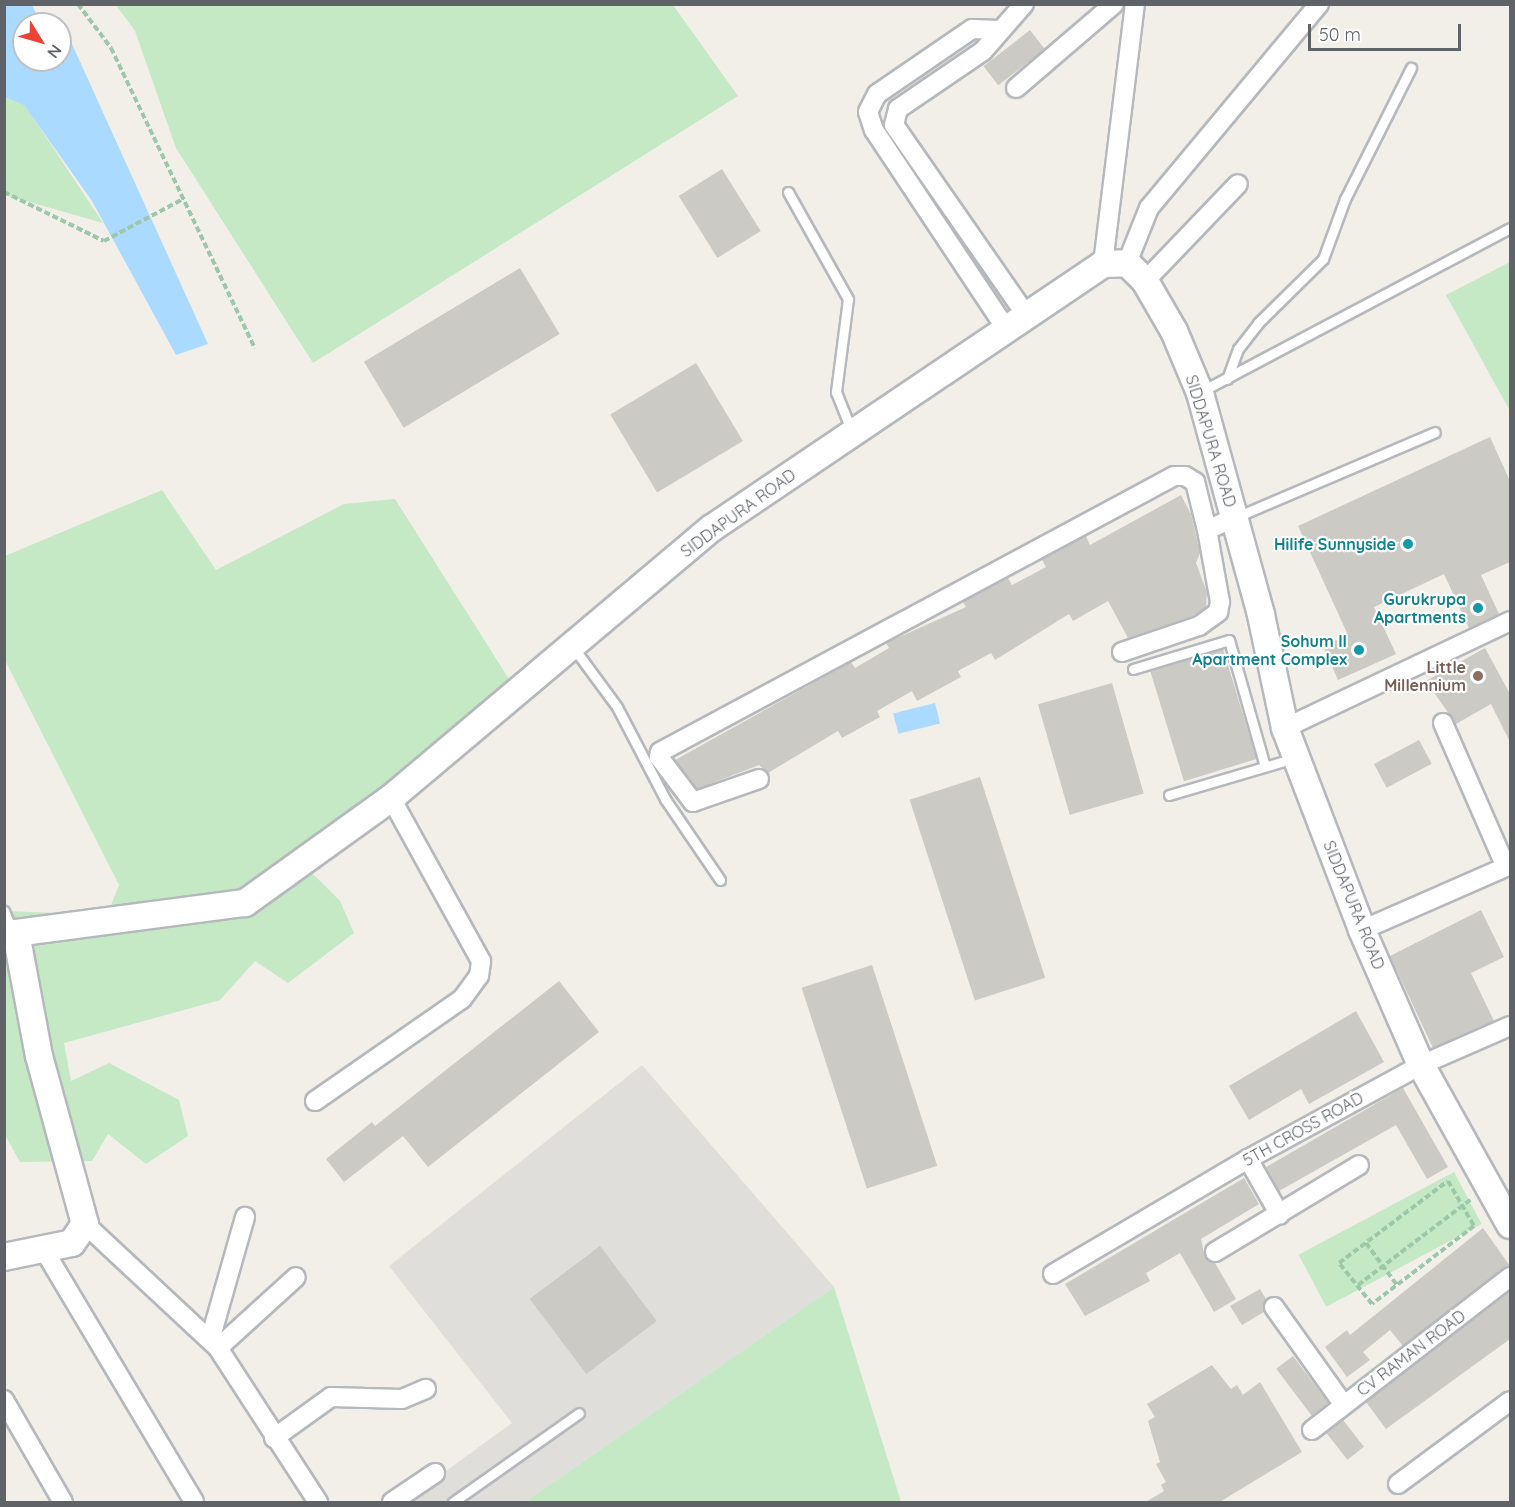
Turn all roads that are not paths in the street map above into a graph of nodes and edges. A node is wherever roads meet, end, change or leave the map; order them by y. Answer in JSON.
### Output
{"nodes":[{"id":1,"x":1024,"y":4,"type":"edge"},
{"id":2,"x":1114,"y":4,"type":"edge"},
{"id":3,"x":1135,"y":4,"type":"edge"},
{"id":4,"x":1320,"y":4,"type":"edge"},
{"id":5,"x":1000,"y":30,"type":"junction"},
{"id":6,"x":1411,"y":68,"type":"dead end"},
{"id":7,"x":1016,"y":88,"type":"dead end"},
{"id":8,"x":1238,"y":184,"type":"dead end"},
{"id":9,"x":788,"y":192,"type":"dead end"},
{"id":10,"x":1510,"y":228,"type":"edge"},
{"id":11,"x":1115,"y":264,"type":"junction"},
{"id":12,"x":1145,"y":281,"type":"junction"},
{"id":13,"x":1018,"y":325,"type":"junction"},
{"id":14,"x":1227,"y":379,"type":"junction"},
{"id":15,"x":1200,"y":393,"type":"junction"},
{"id":16,"x":852,"y":432,"type":"junction"},
{"id":17,"x":1435,"y":432,"type":"dead end"},
{"id":18,"x":1234,"y":518,"type":"junction"},
{"id":19,"x":1207,"y":530,"type":"junction"},
{"id":20,"x":1510,"y":621,"type":"edge"},
{"id":21,"x":571,"y":645,"type":"junction"},
{"id":22,"x":1122,"y":652,"type":"dead end"},
{"id":23,"x":1132,"y":669,"type":"dead end"},
{"id":24,"x":1443,"y":723,"type":"dead end"},
{"id":25,"x":1285,"y":728,"type":"junction"},
{"id":26,"x":1297,"y":757,"type":"junction"},
{"id":27,"x":1265,"y":766,"type":"junction"},
{"id":28,"x":759,"y":779,"type":"dead end"},
{"id":29,"x":1169,"y":795,"type":"dead end"},
{"id":30,"x":391,"y":798,"type":"junction"},
{"id":31,"x":1508,"y":866,"type":"edge"},
{"id":32,"x":720,"y":880,"type":"dead end"},
{"id":33,"x":4,"y":911,"type":"edge"},
{"id":34,"x":1362,"y":930,"type":"junction"},
{"id":35,"x":17,"y":937,"type":"junction"},
{"id":36,"x":1510,"y":1026,"type":"edge"},
{"id":37,"x":1420,"y":1065,"type":"junction"},
{"id":38,"x":315,"y":1101,"type":"dead end"},
{"id":39,"x":1248,"y":1159,"type":"junction"},
{"id":40,"x":1359,"y":1165,"type":"dead end"},
{"id":41,"x":1280,"y":1215,"type":"junction"},
{"id":42,"x":245,"y":1217,"type":"dead end"},
{"id":43,"x":86,"y":1224,"type":"junction"},
{"id":44,"x":1510,"y":1225,"type":"edge"},
{"id":45,"x":44,"y":1250,"type":"junction"},
{"id":46,"x":1215,"y":1252,"type":"dead end"},
{"id":47,"x":4,"y":1257,"type":"edge"},
{"id":48,"x":1053,"y":1274,"type":"dead end"},
{"id":49,"x":296,"y":1277,"type":"dead end"},
{"id":50,"x":1510,"y":1278,"type":"edge"},
{"id":51,"x":1274,"y":1307,"type":"dead end"},
{"id":52,"x":214,"y":1344,"type":"junction"},
{"id":53,"x":426,"y":1389,"type":"dead end"},
{"id":54,"x":4,"y":1400,"type":"edge"},
{"id":55,"x":1510,"y":1401,"type":"edge"},
{"id":56,"x":1344,"y":1405,"type":"junction"},
{"id":57,"x":579,"y":1413,"type":"dead end"},
{"id":58,"x":1312,"y":1430,"type":"dead end"},
{"id":59,"x":274,"y":1438,"type":"junction"},
{"id":60,"x":435,"y":1473,"type":"dead end"},
{"id":61,"x":1398,"y":1484,"type":"dead end"},
{"id":62,"x":63,"y":1503,"type":"edge"},
{"id":63,"x":194,"y":1503,"type":"edge"},
{"id":64,"x":318,"y":1503,"type":"edge"},
{"id":65,"x":392,"y":1503,"type":"edge"},
{"id":66,"x":453,"y":1503,"type":"edge"}],
"edges":[{"from":1,"to":5,"type":"street"},
{"from":2,"to":7,"type":"street"},
{"from":3,"to":11,"type":"street"},
{"from":4,"to":11,"type":"street"},
{"from":5,"to":13,"type":"street"},
{"from":5,"to":13,"type":"street"},
{"from":6,"to":14,"type":"lane"},
{"from":8,"to":12,"type":"street"},
{"from":9,"to":16,"type":"lane"},
{"from":10,"to":14,"type":"lane"},
{"from":11,"to":12,"type":"street","name":"SIDDAPURA ROAD"},
{"from":11,"to":13,"type":"street","name":"SIDDAPURA ROAD"},
{"from":12,"to":15,"type":"street","name":"SIDDAPURA ROAD"},
{"from":13,"to":16,"type":"street","name":"SIDDAPURA ROAD"},
{"from":14,"to":15,"type":"lane"},
{"from":15,"to":18,"type":"street","name":"SIDDAPURA ROAD"},
{"from":16,"to":21,"type":"street","name":"SIDDAPURA ROAD"},
{"from":17,"to":18,"type":"lane"},
{"from":18,"to":19,"type":"street"},
{"from":18,"to":25,"type":"street","name":"SIDDAPURA ROAD"},
{"from":19,"to":22,"type":"street"},
{"from":19,"to":28,"type":"street"},
{"from":20,"to":25,"type":"street"},
{"from":21,"to":30,"type":"street","name":"SIDDAPURA ROAD"},
{"from":21,"to":32,"type":"lane"},
{"from":23,"to":27,"type":"lane"},
{"from":24,"to":31,"type":"street"},
{"from":25,"to":26,"type":"street","name":"SIDDAPURA ROAD"},
{"from":26,"to":27,"type":"lane"},
{"from":26,"to":34,"type":"street","name":"SIDDAPURA ROAD"},
{"from":27,"to":29,"type":"lane"},
{"from":30,"to":35,"type":"street","name":"SIDDAPURA ROAD"},
{"from":30,"to":38,"type":"street"},
{"from":31,"to":34,"type":"street"},
{"from":33,"to":35,"type":"lane"},
{"from":34,"to":37,"type":"street","name":"SIDDAPURA ROAD"},
{"from":35,"to":43,"type":"street"},
{"from":36,"to":37,"type":"street","name":"5TH CROSS ROAD"},
{"from":37,"to":39,"type":"street","name":"5TH CROSS ROAD"},
{"from":37,"to":44,"type":"street","name":"SIDDAPURA ROAD"},
{"from":39,"to":41,"type":"street"},
{"from":39,"to":48,"type":"street","name":"5TH CROSS ROAD"},
{"from":40,"to":41,"type":"street"},
{"from":41,"to":46,"type":"street"},
{"from":42,"to":52,"type":"street"},
{"from":43,"to":45,"type":"street"},
{"from":43,"to":52,"type":"street"},
{"from":45,"to":47,"type":"street"},
{"from":45,"to":63,"type":"street"},
{"from":49,"to":52,"type":"street"},
{"from":50,"to":56,"type":"street","name":"CV RAMAN ROAD"},
{"from":51,"to":56,"type":"street"},
{"from":52,"to":59,"type":"street"},
{"from":53,"to":59,"type":"street"},
{"from":54,"to":62,"type":"street"},
{"from":55,"to":61,"type":"street"},
{"from":56,"to":58,"type":"street","name":"CV RAMAN ROAD"},
{"from":57,"to":66,"type":"lane"},
{"from":59,"to":64,"type":"street"},
{"from":60,"to":65,"type":"street"}]}
